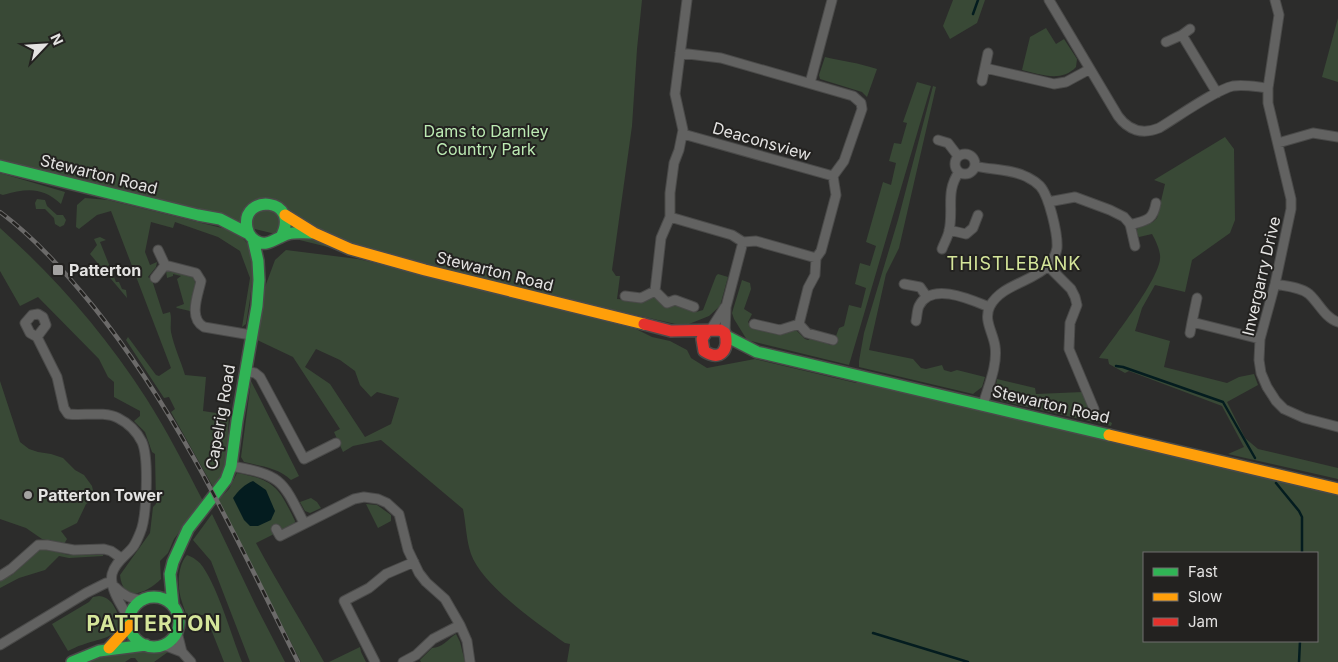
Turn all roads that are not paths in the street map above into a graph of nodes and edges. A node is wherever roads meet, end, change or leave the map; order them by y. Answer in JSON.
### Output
{"nodes":[{"id":1,"x":687,"y":0,"type":"edge"},
{"id":2,"x":832,"y":0,"type":"edge"},
{"id":3,"x":1049,"y":0,"type":"edge"},
{"id":4,"x":1275,"y":0,"type":"edge"},
{"id":5,"x":1190,"y":29,"type":"dead end"},
{"id":6,"x":1182,"y":36,"type":"junction"},
{"id":7,"x":1166,"y":42,"type":"dead end"},
{"id":8,"x":680,"y":53,"type":"junction"},
{"id":9,"x":988,"y":53,"type":"dead end"},
{"id":10,"x":985,"y":68,"type":"junction"},
{"id":11,"x":1090,"y":69,"type":"junction"},
{"id":12,"x":982,"y":81,"type":"dead end"},
{"id":13,"x":810,"y":84,"type":"junction"},
{"id":14,"x":1268,"y":88,"type":"junction"},
{"id":15,"x":1217,"y":93,"type":"junction"},
{"id":16,"x":683,"y":134,"type":"junction"},
{"id":17,"x":1338,"y":137,"type":"edge"},
{"id":18,"x":938,"y":140,"type":"dead end"},
{"id":19,"x":1278,"y":143,"type":"junction"},
{"id":20,"x":958,"y":156,"type":"junction"},
{"id":21,"x":0,"y":166,"type":"edge"},
{"id":22,"x":975,"y":166,"type":"junction"},
{"id":23,"x":959,"y":172,"type":"junction"},
{"id":24,"x":833,"y":176,"type":"junction"},
{"id":25,"x":1048,"y":202,"type":"junction"},
{"id":26,"x":1156,"y":203,"type":"dead end"},
{"id":27,"x":250,"y":212,"type":"junction"},
{"id":28,"x":285,"y":215,"type":"junction"},
{"id":29,"x":978,"y":215,"type":"dead end"},
{"id":30,"x":670,"y":217,"type":"junction"},
{"id":31,"x":220,"y":219,"type":"junction"},
{"id":32,"x":1130,"y":225,"type":"junction"},
{"id":33,"x":950,"y":230,"type":"junction"},
{"id":34,"x":314,"y":233,"type":"junction"},
{"id":35,"x":251,"y":237,"type":"junction"},
{"id":36,"x":279,"y":239,"type":"junction"},
{"id":37,"x":743,"y":242,"type":"junction"},
{"id":38,"x":1135,"y":246,"type":"dead end"},
{"id":39,"x":942,"y":249,"type":"dead end"},
{"id":40,"x":158,"y":250,"type":"dead end"},
{"id":41,"x":816,"y":258,"type":"junction"},
{"id":42,"x":165,"y":265,"type":"junction"},
{"id":43,"x":1048,"y":266,"type":"junction"},
{"id":44,"x":155,"y":278,"type":"dead end"},
{"id":45,"x":259,"y":280,"type":"junction"},
{"id":46,"x":904,"y":284,"type":"dead end"},
{"id":47,"x":1275,"y":284,"type":"junction"},
{"id":48,"x":655,"y":291,"type":"junction"},
{"id":49,"x":625,"y":296,"type":"dead end"},
{"id":50,"x":927,"y":297,"type":"junction"},
{"id":51,"x":1197,"y":298,"type":"dead end"},
{"id":52,"x":694,"y":307,"type":"dead end"},
{"id":53,"x":726,"y":307,"type":"junction"},
{"id":54,"x":989,"y":307,"type":"junction"},
{"id":55,"x":20,"y":312,"type":"dead end"},
{"id":56,"x":916,"y":322,"type":"dead end"},
{"id":57,"x":1192,"y":322,"type":"junction"},
{"id":58,"x":1338,"y":322,"type":"edge"},
{"id":59,"x":26,"y":323,"type":"junction"},
{"id":60,"x":754,"y":324,"type":"dead end"},
{"id":61,"x":798,"y":324,"type":"junction"},
{"id":62,"x":709,"y":330,"type":"junction"},
{"id":63,"x":671,"y":332,"type":"junction"},
{"id":64,"x":1190,"y":333,"type":"dead end"},
{"id":65,"x":251,"y":335,"type":"junction"},
{"id":66,"x":726,"y":335,"type":"junction"},
{"id":67,"x":38,"y":337,"type":"junction"},
{"id":68,"x":1260,"y":339,"type":"junction"},
{"id":69,"x":832,"y":340,"type":"dead end"},
{"id":70,"x":704,"y":350,"type":"junction"},
{"id":71,"x":757,"y":352,"type":"junction"},
{"id":72,"x":719,"y":354,"type":"junction"},
{"id":73,"x":245,"y":371,"type":"junction"},
{"id":74,"x":982,"y":405,"type":"junction"},
{"id":75,"x":1094,"y":409,"type":"dead end"},
{"id":76,"x":1338,"y":427,"type":"edge"},
{"id":77,"x":336,"y":443,"type":"dead end"},
{"id":78,"x":231,"y":466,"type":"junction"},
{"id":79,"x":1338,"y":489,"type":"edge"},
{"id":80,"x":304,"y":523,"type":"junction"},
{"id":81,"x":276,"y":529,"type":"dead end"},
{"id":82,"x":121,"y":558,"type":"junction"},
{"id":83,"x":414,"y":562,"type":"junction"},
{"id":84,"x":170,"y":574,"type":"junction"},
{"id":85,"x":0,"y":576,"type":"edge"},
{"id":86,"x":113,"y":584,"type":"junction"},
{"id":87,"x":148,"y":599,"type":"junction"},
{"id":88,"x":173,"y":606,"type":"junction"},
{"id":89,"x":130,"y":623,"type":"junction"},
{"id":90,"x":460,"y":625,"type":"junction"},
{"id":91,"x":177,"y":632,"type":"junction"},
{"id":92,"x":0,"y":645,"type":"edge"},
{"id":93,"x":146,"y":645,"type":"junction"},
{"id":94,"x":164,"y":645,"type":"junction"},
{"id":95,"x":108,"y":648,"type":"junction"},
{"id":96,"x":182,"y":652,"type":"junction"},
{"id":97,"x":72,"y":662,"type":"edge"},
{"id":98,"x":191,"y":662,"type":"edge"},
{"id":99,"x":375,"y":662,"type":"edge"},
{"id":100,"x":403,"y":662,"type":"edge"},
{"id":101,"x":470,"y":662,"type":"edge"}],
"edges":[{"from":1,"to":8,"type":"street"},
{"from":2,"to":13,"type":"street"},
{"from":3,"to":11,"type":"street"},
{"from":4,"to":14,"type":"street","name":"Invergarry Drive"},
{"from":5,"to":6,"type":"street"},
{"from":6,"to":7,"type":"street"},
{"from":6,"to":15,"type":"street"},
{"from":8,"to":13,"type":"street"},
{"from":8,"to":16,"type":"street"},
{"from":9,"to":10,"type":"street"},
{"from":10,"to":11,"type":"street"},
{"from":10,"to":12,"type":"street"},
{"from":11,"to":15,"type":"street"},
{"from":13,"to":24,"type":"street"},
{"from":14,"to":15,"type":"street"},
{"from":14,"to":19,"type":"street","name":"Invergarry Drive"},
{"from":16,"to":24,"type":"street","name":"Deaconsview"},
{"from":16,"to":30,"type":"street"},
{"from":17,"to":19,"type":"street"},
{"from":18,"to":20,"type":"street"},
{"from":19,"to":47,"type":"street","name":"Invergarry Drive"},
{"from":20,"to":22,"type":"street"},
{"from":20,"to":23,"type":"street"},
{"from":21,"to":31,"type":"main road","name":"Stewarton Road"},
{"from":22,"to":23,"type":"street"},
{"from":22,"to":25,"type":"street"},
{"from":23,"to":33,"type":"street"},
{"from":24,"to":41,"type":"street"},
{"from":25,"to":32,"type":"street"},
{"from":25,"to":43,"type":"street"},
{"from":26,"to":32,"type":"street"},
{"from":27,"to":28,"type":"main road","name":"Stewarton Road"},
{"from":27,"to":31,"type":"main road","name":"Stewarton Road"},
{"from":27,"to":35,"type":"main road"},
{"from":28,"to":34,"type":"main road","name":"Stewarton Road"},
{"from":28,"to":36,"type":"main road"},
{"from":29,"to":33,"type":"street"},
{"from":30,"to":37,"type":"street"},
{"from":30,"to":48,"type":"street"},
{"from":31,"to":35,"type":"main road","name":"Stewarton Road"},
{"from":32,"to":38,"type":"street"},
{"from":33,"to":39,"type":"street"},
{"from":34,"to":36,"type":"main road","name":"Stewarton Road"},
{"from":34,"to":63,"type":"main road","name":"Stewarton Road"},
{"from":35,"to":36,"type":"main road","name":"Stewarton Road"},
{"from":35,"to":45,"type":"main road","name":"Capelrig Road"},
{"from":36,"to":45,"type":"main road","name":"Capelrig Road"},
{"from":37,"to":41,"type":"street"},
{"from":37,"to":53,"type":"street"},
{"from":40,"to":42,"type":"street"},
{"from":41,"to":61,"type":"street"},
{"from":42,"to":44,"type":"street"},
{"from":42,"to":65,"type":"street"},
{"from":43,"to":54,"type":"street"},
{"from":43,"to":75,"type":"street"},
{"from":45,"to":65,"type":"main road","name":"Capelrig Road"},
{"from":46,"to":50,"type":"street"},
{"from":47,"to":58,"type":"street"},
{"from":47,"to":68,"type":"street","name":"Invergarry Drive"},
{"from":48,"to":49,"type":"street"},
{"from":48,"to":52,"type":"street"},
{"from":50,"to":54,"type":"street"},
{"from":50,"to":56,"type":"street"},
{"from":51,"to":57,"type":"street"},
{"from":53,"to":62,"type":"street"},
{"from":53,"to":66,"type":"street"},
{"from":54,"to":74,"type":"street"},
{"from":55,"to":59,"type":"street"},
{"from":57,"to":64,"type":"street"},
{"from":57,"to":68,"type":"street"},
{"from":59,"to":67,"type":"street"},
{"from":59,"to":67,"type":"street"},
{"from":60,"to":61,"type":"street"},
{"from":61,"to":69,"type":"street"},
{"from":62,"to":63,"type":"main road","name":"Stewarton Road"},
{"from":62,"to":66,"type":"main road"},
{"from":62,"to":70,"type":"main road"},
{"from":63,"to":70,"type":"main road","name":"Stewarton Road"},
{"from":65,"to":73,"type":"main road","name":"Capelrig Road"},
{"from":66,"to":71,"type":"main road","name":"Stewarton Road"},
{"from":66,"to":72,"type":"main road"},
{"from":67,"to":82,"type":"street"},
{"from":68,"to":76,"type":"street","name":"Invergarry Drive"},
{"from":70,"to":72,"type":"main road"},
{"from":71,"to":72,"type":"main road","name":"Stewarton Road"},
{"from":71,"to":74,"type":"main road","name":"Stewarton Road"},
{"from":73,"to":77,"type":"street"},
{"from":73,"to":78,"type":"main road","name":"Capelrig Road"},
{"from":74,"to":79,"type":"main road","name":"Stewarton Road"},
{"from":78,"to":80,"type":"street"},
{"from":78,"to":84,"type":"main road","name":"Capelrig Road"},
{"from":80,"to":81,"type":"street"},
{"from":80,"to":83,"type":"street"},
{"from":82,"to":85,"type":"street"},
{"from":82,"to":86,"type":"street"},
{"from":83,"to":90,"type":"street"},
{"from":83,"to":99,"type":"street"},
{"from":84,"to":87,"type":"main road","name":"Capelrig Road"},
{"from":84,"to":88,"type":"main road","name":"Capelrig Road"},
{"from":86,"to":87,"type":"street"},
{"from":86,"to":89,"type":"street"},
{"from":86,"to":92,"type":"street"},
{"from":87,"to":88,"type":"main road"},
{"from":87,"to":89,"type":"main road"},
{"from":88,"to":91,"type":"main road"},
{"from":89,"to":93,"type":"main road"},
{"from":89,"to":95,"type":"main road"},
{"from":90,"to":100,"type":"street"},
{"from":90,"to":101,"type":"street"},
{"from":91,"to":94,"type":"main road"},
{"from":91,"to":96,"type":"street"},
{"from":93,"to":94,"type":"main road"},
{"from":93,"to":95,"type":"main road"},
{"from":94,"to":96,"type":"street"},
{"from":95,"to":97,"type":"main road"},
{"from":96,"to":98,"type":"street"}]}
